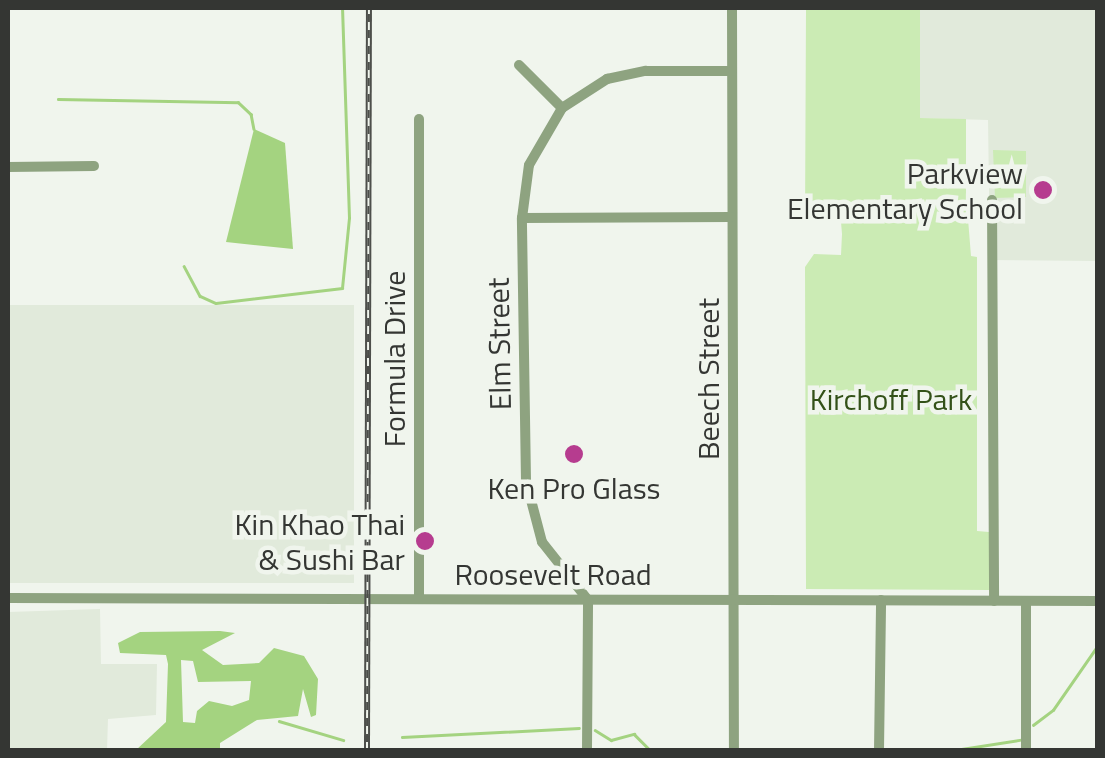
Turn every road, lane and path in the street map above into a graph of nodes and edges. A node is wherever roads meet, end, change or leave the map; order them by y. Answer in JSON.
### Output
{"nodes":[{"id":1,"x":732,"y":8,"type":"edge"},
{"id":2,"x":520,"y":65,"type":"dead end"},
{"id":3,"x":732,"y":71,"type":"junction"},
{"id":4,"x":562,"y":108,"type":"junction"},
{"id":5,"x":418,"y":119,"type":"dead end"},
{"id":6,"x":94,"y":166,"type":"dead end"},
{"id":7,"x":8,"y":167,"type":"edge"},
{"id":8,"x":992,"y":200,"type":"dead end"},
{"id":9,"x":731,"y":217,"type":"junction"},
{"id":10,"x":522,"y":218,"type":"junction"},
{"id":11,"x":8,"y":598,"type":"edge"},
{"id":12,"x":418,"y":599,"type":"junction"},
{"id":13,"x":588,"y":600,"type":"junction"},
{"id":14,"x":734,"y":600,"type":"junction"},
{"id":15,"x":881,"y":600,"type":"junction"},
{"id":16,"x":994,"y":601,"type":"junction"},
{"id":17,"x":1026,"y":601,"type":"junction"},
{"id":18,"x":1098,"y":601,"type":"edge"},
{"id":19,"x":587,"y":750,"type":"edge"},
{"id":20,"x":734,"y":750,"type":"edge"},
{"id":21,"x":879,"y":750,"type":"edge"},
{"id":22,"x":1026,"y":750,"type":"edge"}],
"edges":[{"from":1,"to":3,"type":"street","name":"Beech Street"},
{"from":2,"to":4,"type":"street"},
{"from":3,"to":4,"type":"street","name":"Elm Street"},
{"from":3,"to":9,"type":"street","name":"Beech Street"},
{"from":4,"to":10,"type":"street","name":"Elm Street"},
{"from":5,"to":12,"type":"street","name":"Formula Drive"},
{"from":6,"to":7,"type":"street"},
{"from":8,"to":16,"type":"street"},
{"from":9,"to":10,"type":"street"},
{"from":9,"to":14,"type":"street","name":"Beech Street"},
{"from":10,"to":13,"type":"street","name":"Elm Street"},
{"from":11,"to":12,"type":"street","name":"Roosevelt Road"},
{"from":12,"to":13,"type":"street","name":"Roosevelt Road"},
{"from":13,"to":14,"type":"street","name":"Roosevelt Road"},
{"from":13,"to":19,"type":"street"},
{"from":14,"to":15,"type":"street","name":"Roosevelt Road"},
{"from":14,"to":20,"type":"street","name":"Beech Street"},
{"from":15,"to":16,"type":"street","name":"Roosevelt Road"},
{"from":15,"to":21,"type":"street"},
{"from":16,"to":17,"type":"street","name":"Roosevelt Road"},
{"from":17,"to":18,"type":"street","name":"Roosevelt Road"},
{"from":17,"to":22,"type":"street"}]}
